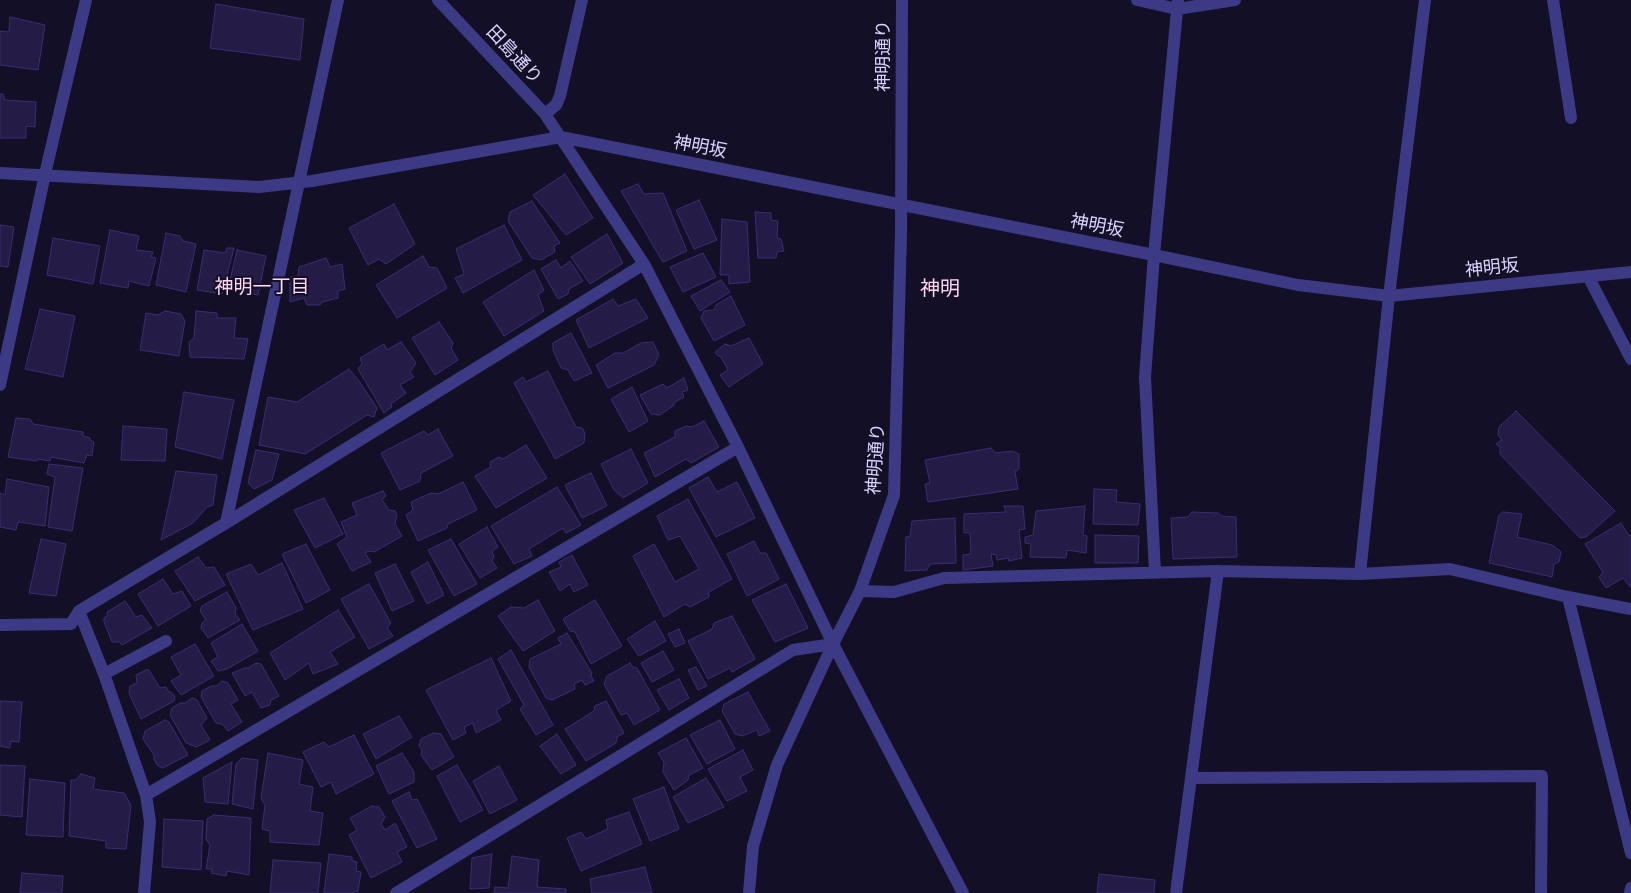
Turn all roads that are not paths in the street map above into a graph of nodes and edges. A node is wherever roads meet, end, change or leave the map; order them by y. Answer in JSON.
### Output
{"nodes":[{"id":1,"x":86,"y":0,"type":"edge"},
{"id":2,"x":338,"y":0,"type":"edge"},
{"id":3,"x":438,"y":0,"type":"edge"},
{"id":4,"x":582,"y":0,"type":"edge"},
{"id":5,"x":902,"y":0,"type":"edge"},
{"id":6,"x":1137,"y":0,"type":"edge"},
{"id":7,"x":1235,"y":0,"type":"edge"},
{"id":8,"x":1426,"y":0,"type":"edge"},
{"id":9,"x":1553,"y":0,"type":"edge"},
{"id":10,"x":1178,"y":5,"type":"edge"},
{"id":11,"x":546,"y":114,"type":"junction"},
{"id":12,"x":1571,"y":118,"type":"dead end"},
{"id":13,"x":561,"y":137,"type":"junction"},
{"id":14,"x":0,"y":173,"type":"edge"},
{"id":15,"x":45,"y":174,"type":"junction"},
{"id":16,"x":298,"y":182,"type":"junction"},
{"id":17,"x":901,"y":205,"type":"junction"},
{"id":18,"x":1154,"y":254,"type":"junction"},
{"id":19,"x":644,"y":264,"type":"junction"},
{"id":20,"x":1631,"y":272,"type":"edge"},
{"id":21,"x":1588,"y":276,"type":"junction"},
{"id":22,"x":1390,"y":296,"type":"junction"},
{"id":23,"x":1631,"y":359,"type":"edge"},
{"id":24,"x":0,"y":385,"type":"edge"},
{"id":25,"x":738,"y":447,"type":"junction"},
{"id":26,"x":226,"y":523,"type":"junction"},
{"id":27,"x":1218,"y":571,"type":"junction"},
{"id":28,"x":1155,"y":572,"type":"junction"},
{"id":29,"x":1360,"y":574,"type":"junction"},
{"id":30,"x":860,"y":591,"type":"junction"},
{"id":31,"x":1568,"y":597,"type":"junction"},
{"id":32,"x":1631,"y":609,"type":"edge"},
{"id":33,"x":79,"y":611,"type":"junction"},
{"id":34,"x":0,"y":625,"type":"edge"},
{"id":35,"x":166,"y":641,"type":"dead end"},
{"id":36,"x":833,"y":644,"type":"junction"},
{"id":37,"x":104,"y":674,"type":"junction"},
{"id":38,"x":1191,"y":778,"type":"junction"},
{"id":39,"x":146,"y":795,"type":"junction"},
{"id":40,"x":1631,"y":853,"type":"edge"},
{"id":41,"x":1631,"y":888,"type":"edge"},
{"id":42,"x":144,"y":893,"type":"edge"},
{"id":43,"x":396,"y":893,"type":"edge"},
{"id":44,"x":749,"y":893,"type":"edge"},
{"id":45,"x":963,"y":893,"type":"edge"},
{"id":46,"x":1176,"y":893,"type":"edge"},
{"id":47,"x":1541,"y":893,"type":"edge"},
{"id":48,"x":1630,"y":893,"type":"edge"}],
"edges":[{"from":1,"to":15,"type":"street"},
{"from":2,"to":16,"type":"street"},
{"from":3,"to":11,"type":"street","name":"田島通り"},
{"from":4,"to":11,"type":"street"},
{"from":5,"to":17,"type":"street","name":"神明通り"},
{"from":6,"to":10,"type":"street"},
{"from":7,"to":10,"type":"street"},
{"from":8,"to":22,"type":"street"},
{"from":9,"to":12,"type":"street"},
{"from":10,"to":18,"type":"street"},
{"from":11,"to":13,"type":"street","name":"田島通り"},
{"from":13,"to":16,"type":"street"},
{"from":13,"to":17,"type":"street","name":"神明坂"},
{"from":13,"to":19,"type":"street","name":"田島通り"},
{"from":14,"to":15,"type":"street"},
{"from":15,"to":16,"type":"street"},
{"from":15,"to":24,"type":"street"},
{"from":16,"to":26,"type":"street"},
{"from":17,"to":18,"type":"street","name":"神明坂"},
{"from":17,"to":30,"type":"street","name":"神明通り"},
{"from":18,"to":22,"type":"street","name":"神明坂"},
{"from":18,"to":28,"type":"street"},
{"from":19,"to":25,"type":"street","name":"田島通り"},
{"from":19,"to":26,"type":"street"},
{"from":20,"to":21,"type":"street","name":"神明坂"},
{"from":21,"to":22,"type":"street","name":"神明坂"},
{"from":21,"to":23,"type":"street"},
{"from":22,"to":29,"type":"street"},
{"from":25,"to":36,"type":"street","name":"田島通り"},
{"from":25,"to":39,"type":"street"},
{"from":26,"to":33,"type":"street"},
{"from":27,"to":28,"type":"street"},
{"from":27,"to":29,"type":"street"},
{"from":27,"to":38,"type":"street"},
{"from":28,"to":30,"type":"street"},
{"from":29,"to":31,"type":"street"},
{"from":30,"to":36,"type":"street","name":"神明通り"},
{"from":31,"to":32,"type":"street"},
{"from":31,"to":40,"type":"street"},
{"from":33,"to":34,"type":"street"},
{"from":33,"to":37,"type":"street"},
{"from":35,"to":37,"type":"street"},
{"from":36,"to":43,"type":"street"},
{"from":36,"to":44,"type":"street","name":"神明通り"},
{"from":36,"to":45,"type":"street","name":"田島通り"},
{"from":37,"to":39,"type":"street"},
{"from":38,"to":46,"type":"street"},
{"from":38,"to":47,"type":"street"},
{"from":39,"to":42,"type":"street"},
{"from":41,"to":48,"type":"street"}]}
